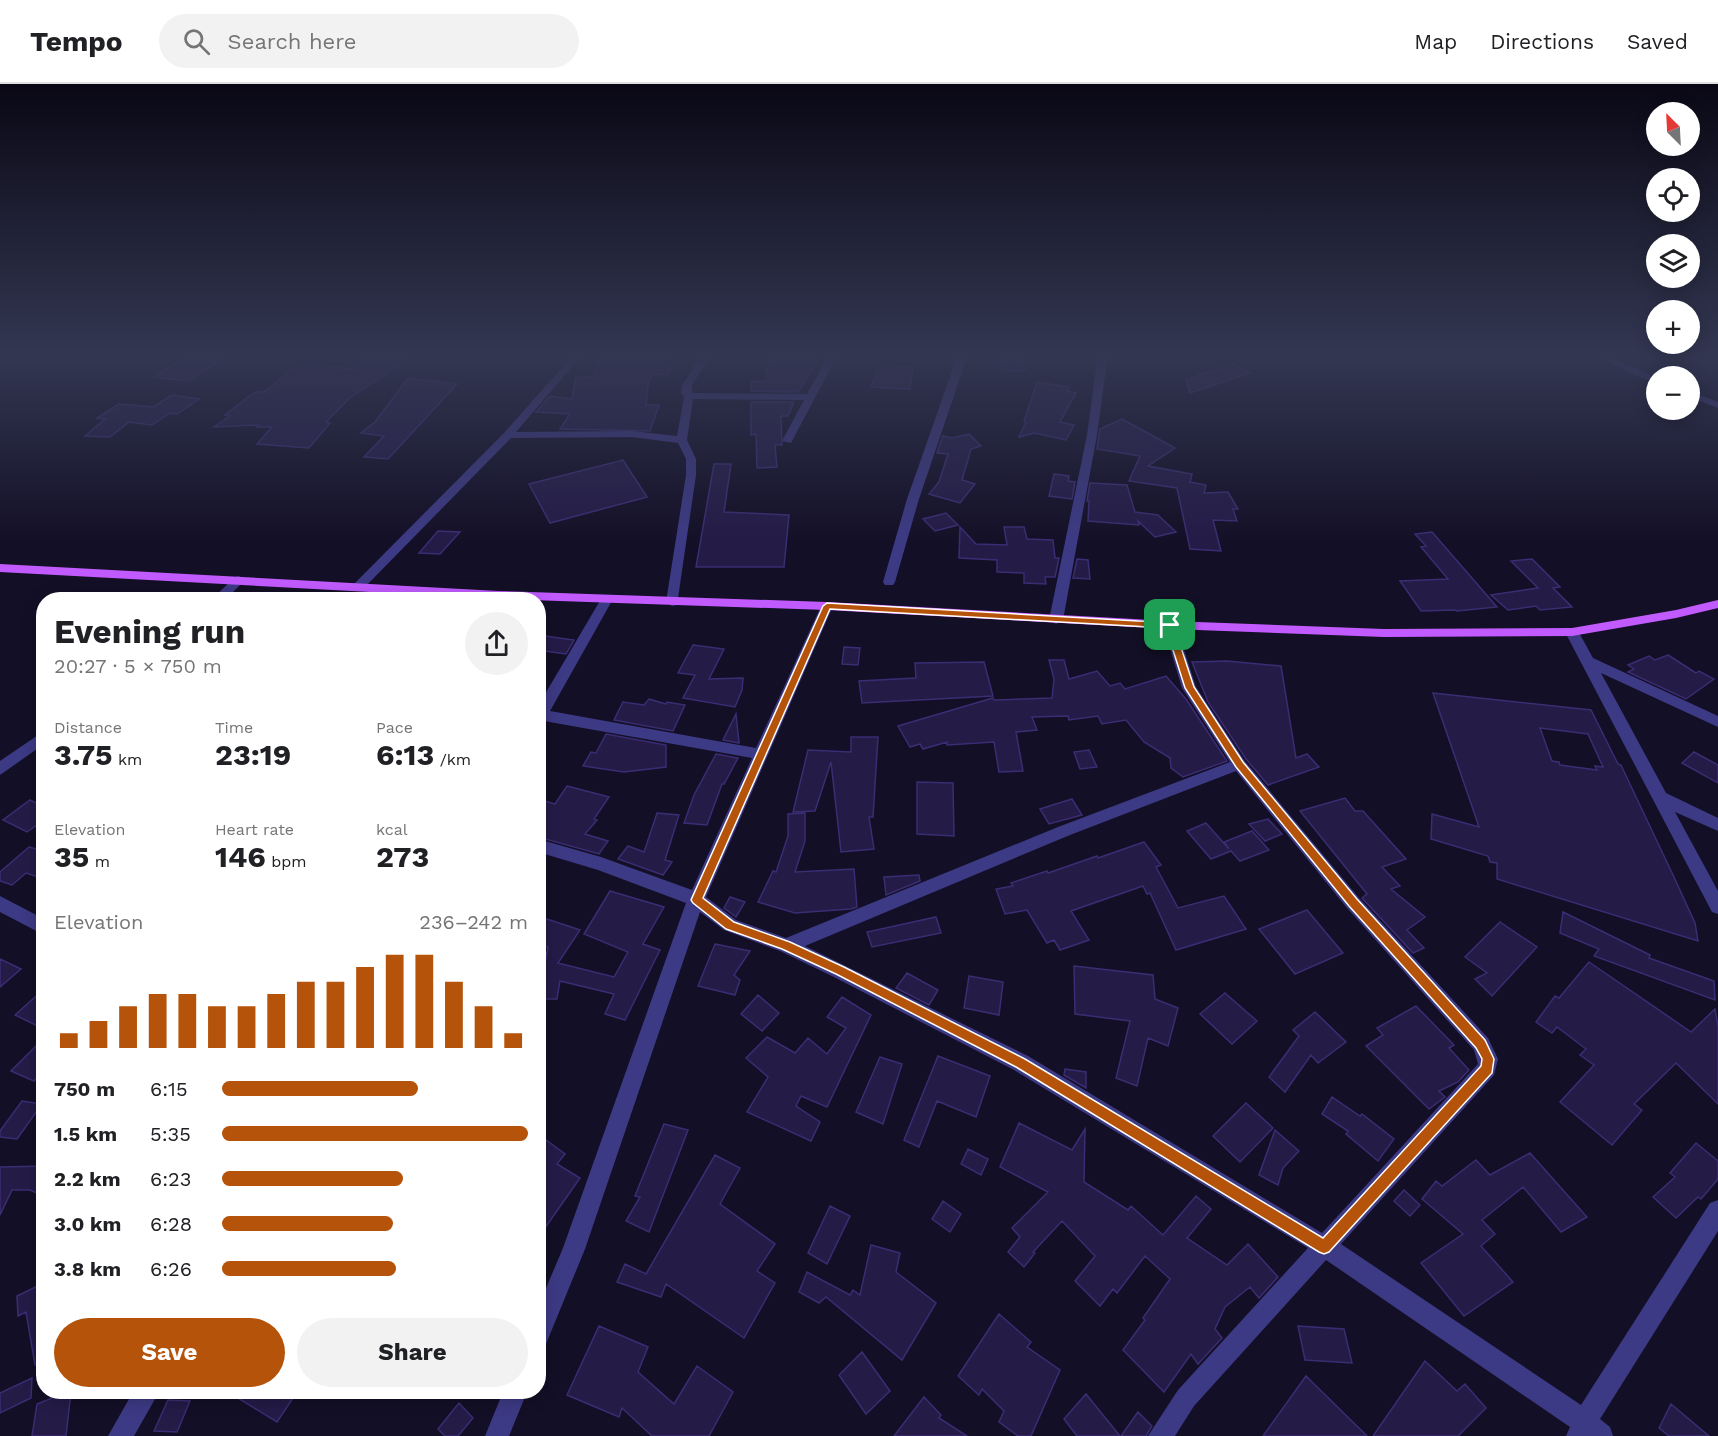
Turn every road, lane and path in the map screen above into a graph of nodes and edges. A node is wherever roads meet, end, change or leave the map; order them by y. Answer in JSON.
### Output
{"nodes":[{"id":1,"x":524,"y":417,"type":"edge"},
{"id":2,"x":686,"y":417,"type":"edge"},
{"id":3,"x":800,"y":417,"type":"edge"},
{"id":4,"x":941,"y":417,"type":"edge"},
{"id":5,"x":1094,"y":417,"type":"edge"},
{"id":6,"x":508,"y":435,"type":"junction"},
{"id":7,"x":682,"y":440,"type":"junction"},
{"id":8,"x":788,"y":441,"type":"dead end"},
{"id":9,"x":0,"y":568,"type":"edge"},
{"id":10,"x":239,"y":580,"type":"junction"},
{"id":11,"x":889,"y":582,"type":"dead end"},
{"id":12,"x":358,"y":587,"type":"junction"},
{"id":13,"x":226,"y":592,"type":"edge"},
{"id":14,"x":471,"y":592,"type":"edge"},
{"id":15,"x":546,"y":595,"type":"edge"},
{"id":16,"x":607,"y":598,"type":"junction"},
{"id":17,"x":672,"y":602,"type":"junction"},
{"id":18,"x":1718,"y":604,"type":"edge"},
{"id":19,"x":827,"y":606,"type":"junction"},
{"id":20,"x":1056,"y":620,"type":"junction"},
{"id":21,"x":1170,"y":625,"type":"junction"},
{"id":22,"x":1572,"y":632,"type":"junction"},
{"id":23,"x":1589,"y":662,"type":"junction"},
{"id":24,"x":546,"y":706,"type":"edge"},
{"id":25,"x":546,"y":718,"type":"edge"},
{"id":26,"x":1718,"y":722,"type":"edge"},
{"id":27,"x":36,"y":742,"type":"edge"},
{"id":28,"x":761,"y":754,"type":"junction"},
{"id":29,"x":1239,"y":764,"type":"junction"},
{"id":30,"x":0,"y":769,"type":"edge"},
{"id":31,"x":1661,"y":798,"type":"junction"},
{"id":32,"x":1718,"y":825,"type":"edge"},
{"id":33,"x":546,"y":847,"type":"edge"},
{"id":34,"x":696,"y":900,"type":"junction"},
{"id":35,"x":0,"y":903,"type":"edge"},
{"id":36,"x":1718,"y":907,"type":"edge"},
{"id":37,"x":36,"y":923,"type":"edge"},
{"id":38,"x":786,"y":946,"type":"junction"},
{"id":39,"x":1718,"y":1211,"type":"edge"},
{"id":40,"x":1324,"y":1246,"type":"junction"},
{"id":41,"x":546,"y":1317,"type":"edge"},
{"id":42,"x":143,"y":1399,"type":"edge"},
{"id":43,"x":513,"y":1399,"type":"edge"},
{"id":44,"x":1588,"y":1431,"type":"edge"},
{"id":45,"x":120,"y":1436,"type":"edge"},
{"id":46,"x":497,"y":1436,"type":"edge"},
{"id":47,"x":1160,"y":1436,"type":"edge"}],
"edges":[{"from":1,"to":6,"type":"street"},
{"from":2,"to":7,"type":"street"},
{"from":3,"to":8,"type":"street"},
{"from":4,"to":11,"type":"street"},
{"from":5,"to":20,"type":"street"},
{"from":6,"to":7,"type":"street"},
{"from":6,"to":12,"type":"street"},
{"from":7,"to":17,"type":"street"},
{"from":9,"to":10,"type":"main road"},
{"from":10,"to":12,"type":"main road"},
{"from":10,"to":13,"type":"street"},
{"from":12,"to":14,"type":"main road"},
{"from":15,"to":16,"type":"main road"},
{"from":16,"to":17,"type":"main road"},
{"from":16,"to":24,"type":"street"},
{"from":17,"to":19,"type":"main road"},
{"from":18,"to":22,"type":"main road"},
{"from":19,"to":20,"type":"main road"},
{"from":19,"to":28,"type":"street"},
{"from":20,"to":21,"type":"main road"},
{"from":21,"to":22,"type":"main road"},
{"from":21,"to":29,"type":"street"},
{"from":22,"to":23,"type":"street"},
{"from":23,"to":26,"type":"street"},
{"from":23,"to":31,"type":"street"},
{"from":25,"to":28,"type":"street"},
{"from":27,"to":30,"type":"street"},
{"from":28,"to":34,"type":"street"},
{"from":29,"to":38,"type":"street"},
{"from":29,"to":40,"type":"street"},
{"from":31,"to":32,"type":"street"},
{"from":31,"to":36,"type":"street"},
{"from":33,"to":34,"type":"street"},
{"from":34,"to":38,"type":"street"},
{"from":34,"to":41,"type":"street"},
{"from":35,"to":37,"type":"street"},
{"from":38,"to":40,"type":"street"},
{"from":39,"to":44,"type":"street"},
{"from":40,"to":44,"type":"street"},
{"from":40,"to":47,"type":"street"},
{"from":42,"to":45,"type":"street"},
{"from":43,"to":46,"type":"street"}]}
